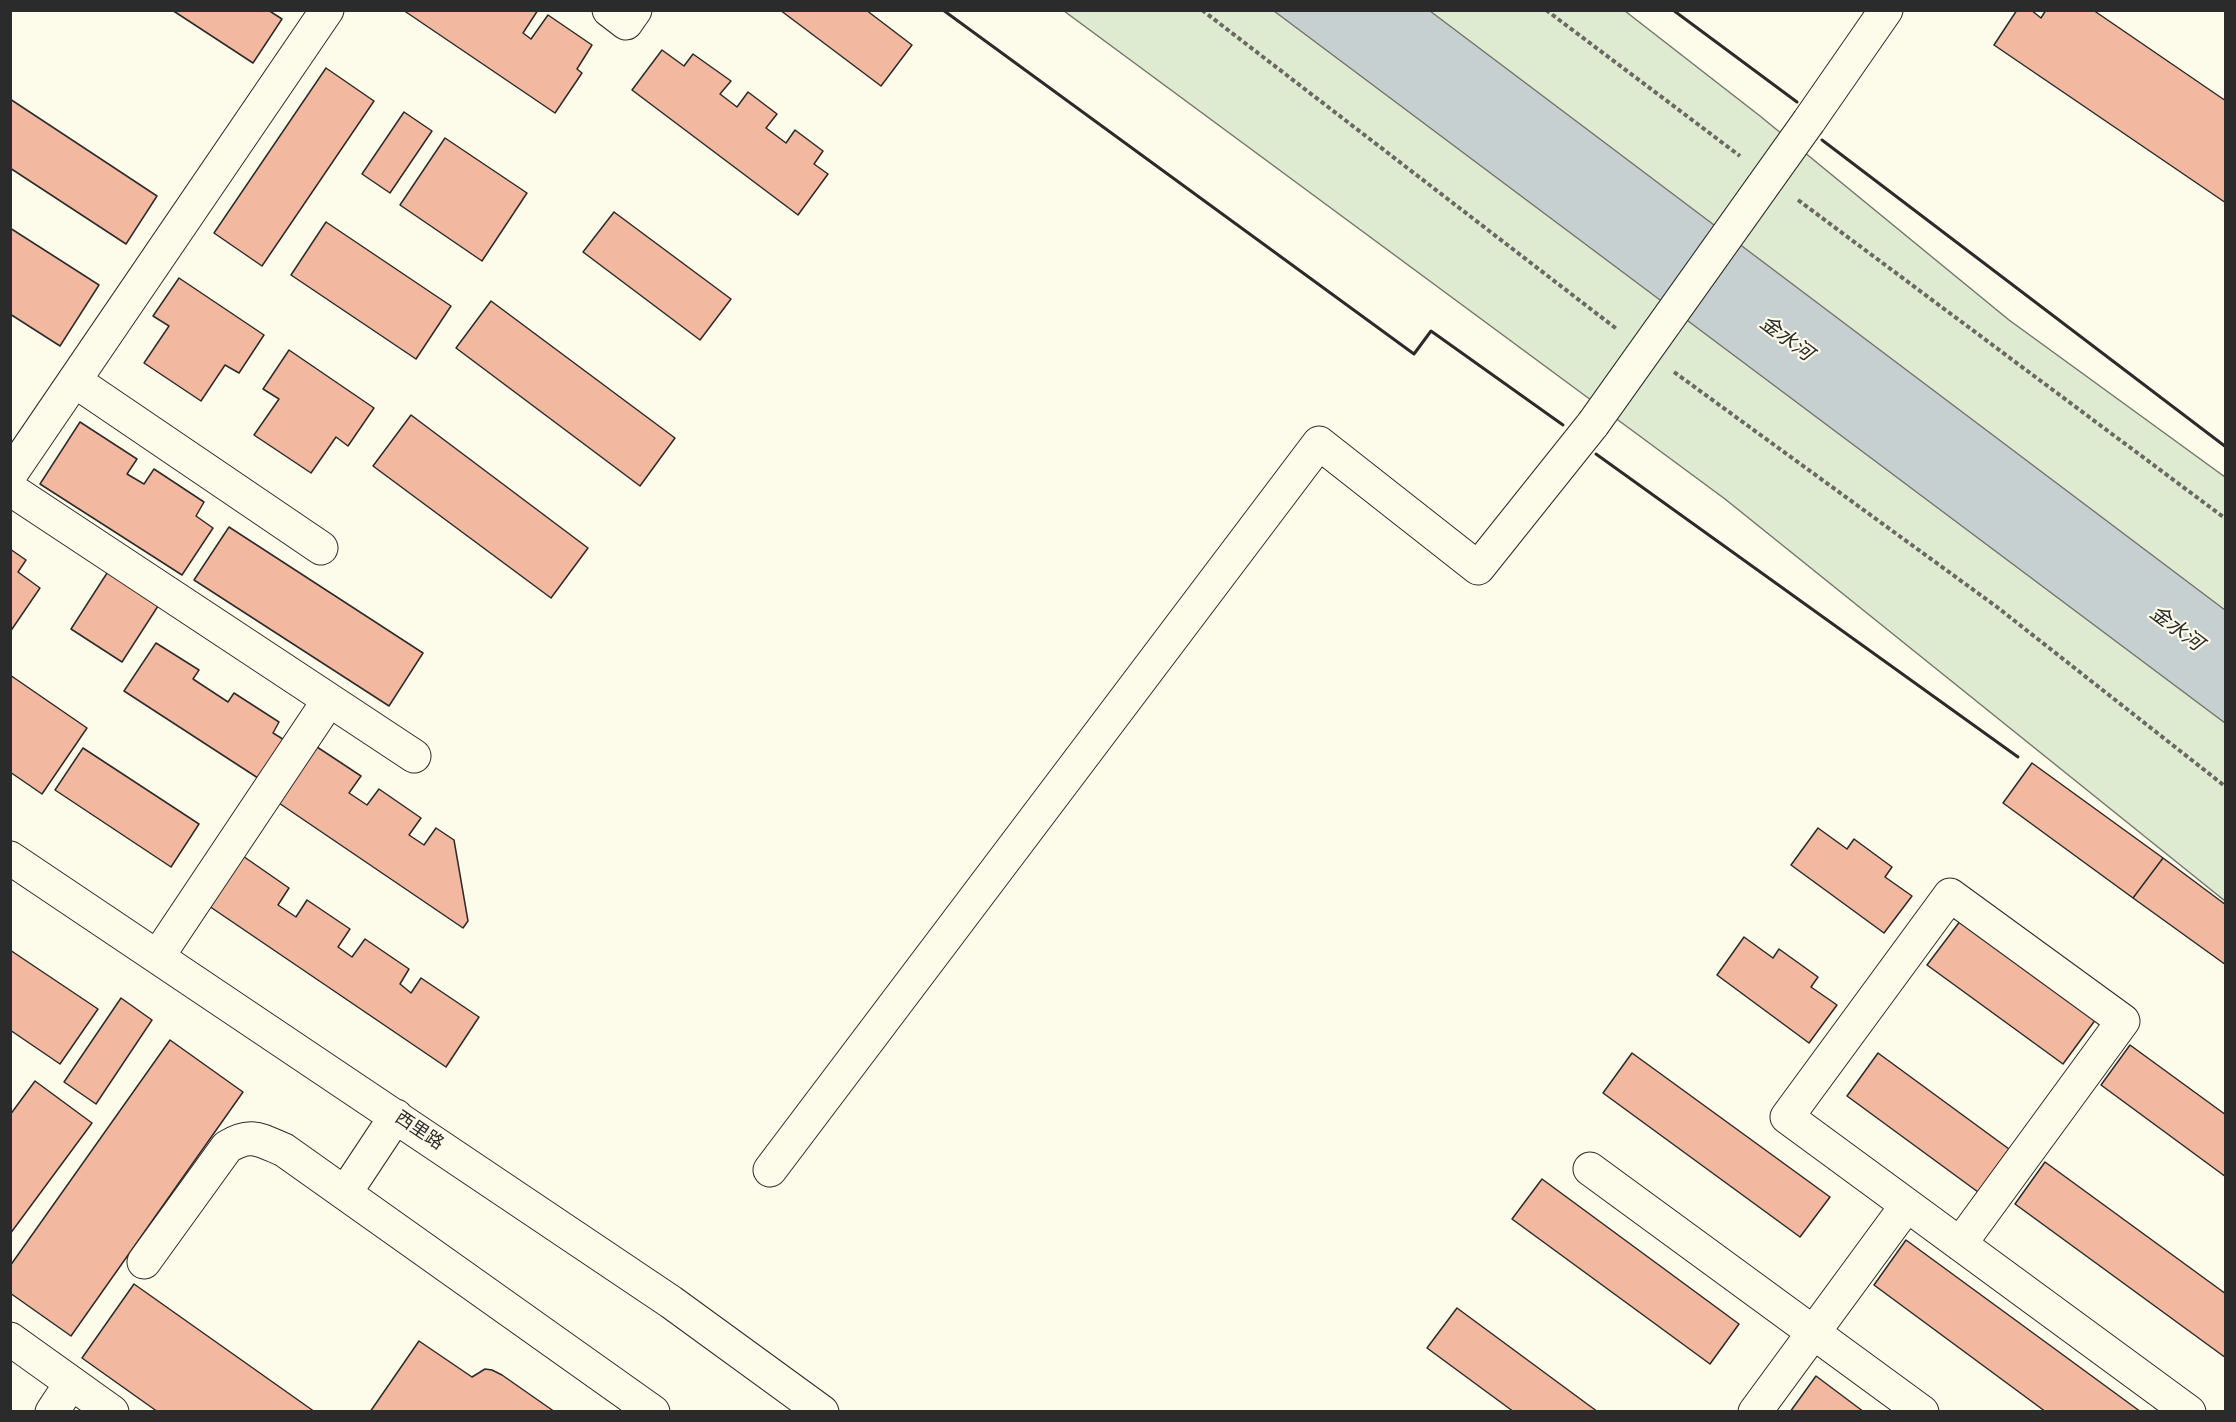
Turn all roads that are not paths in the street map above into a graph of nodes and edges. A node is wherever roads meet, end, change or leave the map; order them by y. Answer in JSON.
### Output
{"nodes":[{"id":1,"x":327,"y":10,"type":"edge"},
{"id":2,"x":609,"y":10,"type":"edge"},
{"id":3,"x":635,"y":10,"type":"edge"},
{"id":4,"x":1886,"y":10,"type":"edge"},
{"id":5,"x":75,"y":381,"type":"junction"},
{"id":6,"x":10,"y":475,"type":"edge"},
{"id":7,"x":10,"y":489,"type":"edge"},
{"id":8,"x":321,"y":548,"type":"dead end"},
{"id":9,"x":329,"y":700,"type":"junction"},
{"id":10,"x":414,"y":756,"type":"dead end"},
{"id":11,"x":10,"y":858,"type":"edge"},
{"id":12,"x":158,"y":956,"type":"junction"},
{"id":13,"x":396,"y":1116,"type":"junction"},
{"id":14,"x":1590,"y":1169,"type":"dead end"},
{"id":15,"x":770,"y":1170,"type":"dead end"},
{"id":16,"x":345,"y":1194,"type":"junction"},
{"id":17,"x":1907,"y":1205,"type":"junction"},
{"id":18,"x":1960,"y":1244,"type":"junction"},
{"id":19,"x":144,"y":1262,"type":"dead end"},
{"id":20,"x":1814,"y":1332,"type":"junction"},
{"id":21,"x":10,"y":1340,"type":"edge"},
{"id":22,"x":71,"y":1383,"type":"junction"},
{"id":23,"x":52,"y":1412,"type":"edge"},
{"id":24,"x":112,"y":1412,"type":"edge"},
{"id":25,"x":653,"y":1412,"type":"edge"},
{"id":26,"x":822,"y":1412,"type":"edge"},
{"id":27,"x":1755,"y":1412,"type":"edge"},
{"id":28,"x":1922,"y":1412,"type":"edge"},
{"id":29,"x":2189,"y":1412,"type":"edge"}],
"edges":[{"from":1,"to":5,"type":"street"},
{"from":2,"to":3,"type":"street"},
{"from":4,"to":15,"type":"street","bridge":true},
{"from":5,"to":6,"type":"street"},
{"from":5,"to":8,"type":"street"},
{"from":7,"to":9,"type":"street"},
{"from":9,"to":10,"type":"street"},
{"from":9,"to":12,"type":"street"},
{"from":11,"to":12,"type":"street","name":"西里路"},
{"from":12,"to":13,"type":"street","name":"西里路"},
{"from":13,"to":16,"type":"street"},
{"from":13,"to":26,"type":"street","name":"西里路"},
{"from":14,"to":20,"type":"street"},
{"from":16,"to":19,"type":"street"},
{"from":16,"to":25,"type":"street"},
{"from":17,"to":18,"type":"street"},
{"from":17,"to":18,"type":"street"},
{"from":17,"to":20,"type":"street"},
{"from":18,"to":29,"type":"street"},
{"from":20,"to":27,"type":"street"},
{"from":20,"to":28,"type":"street"},
{"from":21,"to":22,"type":"street"},
{"from":22,"to":23,"type":"street"},
{"from":22,"to":24,"type":"street"}]}
